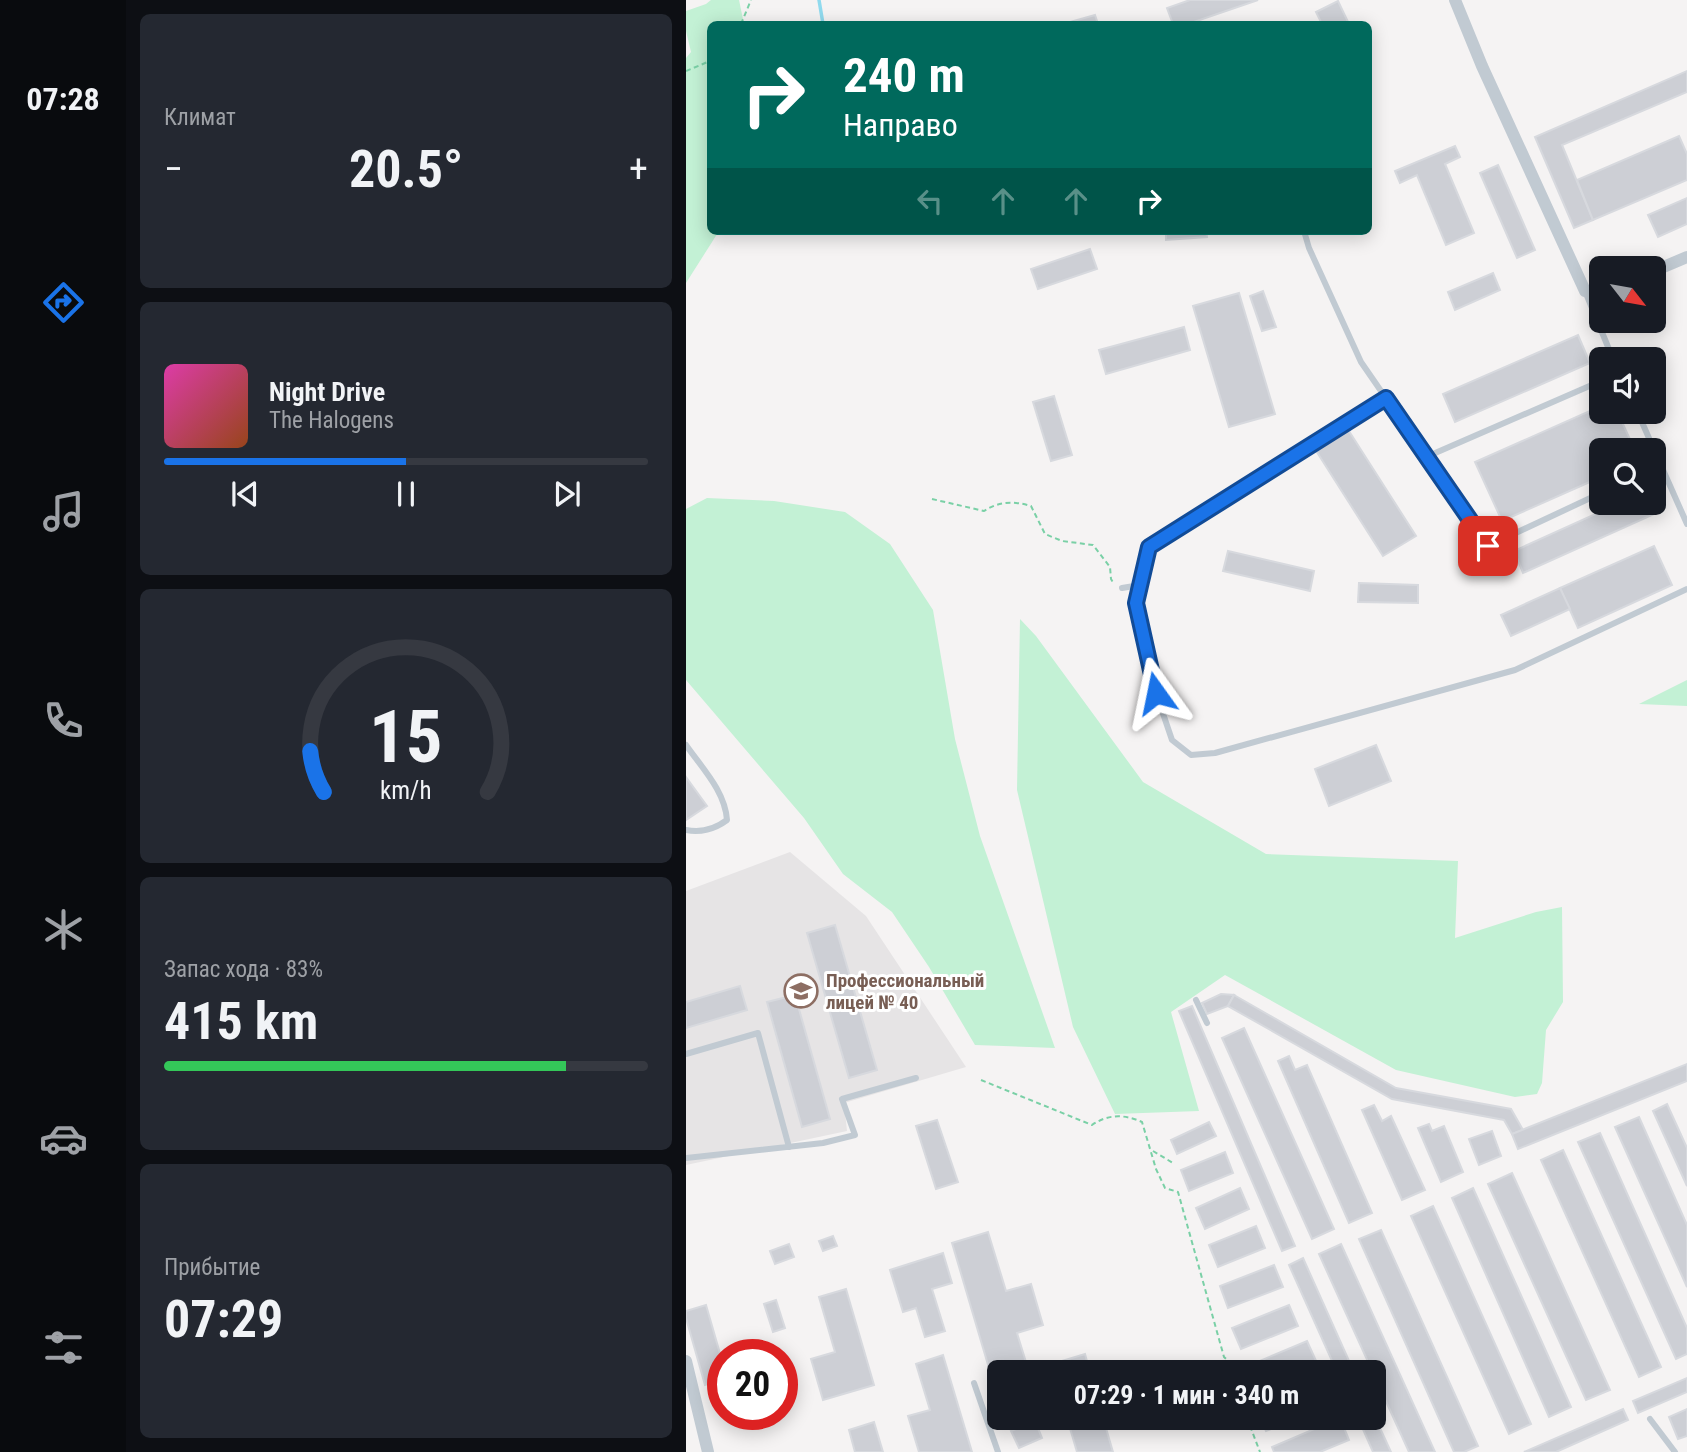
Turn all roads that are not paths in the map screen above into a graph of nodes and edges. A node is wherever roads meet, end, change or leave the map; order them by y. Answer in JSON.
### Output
{"nodes":[{"id":1,"x":1455,"y":0,"type":"edge"},
{"id":2,"x":1305,"y":235,"type":"edge"},
{"id":3,"x":1687,"y":257,"type":"edge"},
{"id":4,"x":1666,"y":266,"type":"edge"},
{"id":5,"x":1585,"y":291,"type":"junction"},
{"id":6,"x":1589,"y":291,"type":"edge"},
{"id":7,"x":1609,"y":347,"type":"edge"},
{"id":8,"x":1589,"y":386,"type":"edge"},
{"id":9,"x":1386,"y":398,"type":"junction"},
{"id":10,"x":1426,"y":457,"type":"junction"},
{"id":11,"x":1666,"y":484,"type":"edge"},
{"id":12,"x":1589,"y":500,"type":"edge"},
{"id":13,"x":1687,"y":524,"type":"edge"},
{"id":14,"x":1140,"y":585,"type":"junction"},
{"id":15,"x":1122,"y":588,"type":"road end"},
{"id":16,"x":1687,"y":589,"type":"edge"},
{"id":17,"x":686,"y":745,"type":"edge"},
{"id":18,"x":686,"y":830,"type":"edge"},
{"id":19,"x":1196,"y":1000,"type":"dead end"},
{"id":20,"x":1207,"y":1023,"type":"dead end"},
{"id":21,"x":686,"y":1055,"type":"edge"},
{"id":22,"x":916,"y":1078,"type":"dead end"},
{"id":23,"x":789,"y":1147,"type":"junction"},
{"id":24,"x":686,"y":1158,"type":"edge"},
{"id":25,"x":686,"y":1361,"type":"edge"},
{"id":26,"x":974,"y":1384,"type":"dead end"},
{"id":27,"x":1650,"y":1419,"type":"dead end"},
{"id":28,"x":708,"y":1452,"type":"edge"},
{"id":29,"x":998,"y":1452,"type":"edge"},
{"id":30,"x":1675,"y":1452,"type":"edge"}],
"edges":[{"from":1,"to":5,"type":"street"},
{"from":2,"to":9,"type":"lane"},
{"from":3,"to":4,"type":"street"},
{"from":5,"to":6,"type":"street"},
{"from":5,"to":7,"type":"lane"},
{"from":8,"to":10,"type":"lane"},
{"from":9,"to":10,"type":"lane"},
{"from":9,"to":14,"type":"lane"},
{"from":10,"to":12,"type":"lane"},
{"from":11,"to":13,"type":"lane"},
{"from":14,"to":15,"type":"lane"},
{"from":14,"to":16,"type":"lane"},
{"from":17,"to":18,"type":"lane"},
{"from":19,"to":20,"type":"lane"},
{"from":21,"to":23,"type":"lane"},
{"from":22,"to":23,"type":"lane"},
{"from":23,"to":24,"type":"lane"},
{"from":25,"to":28,"type":"street"},
{"from":26,"to":29,"type":"lane"},
{"from":27,"to":30,"type":"lane"}]}
